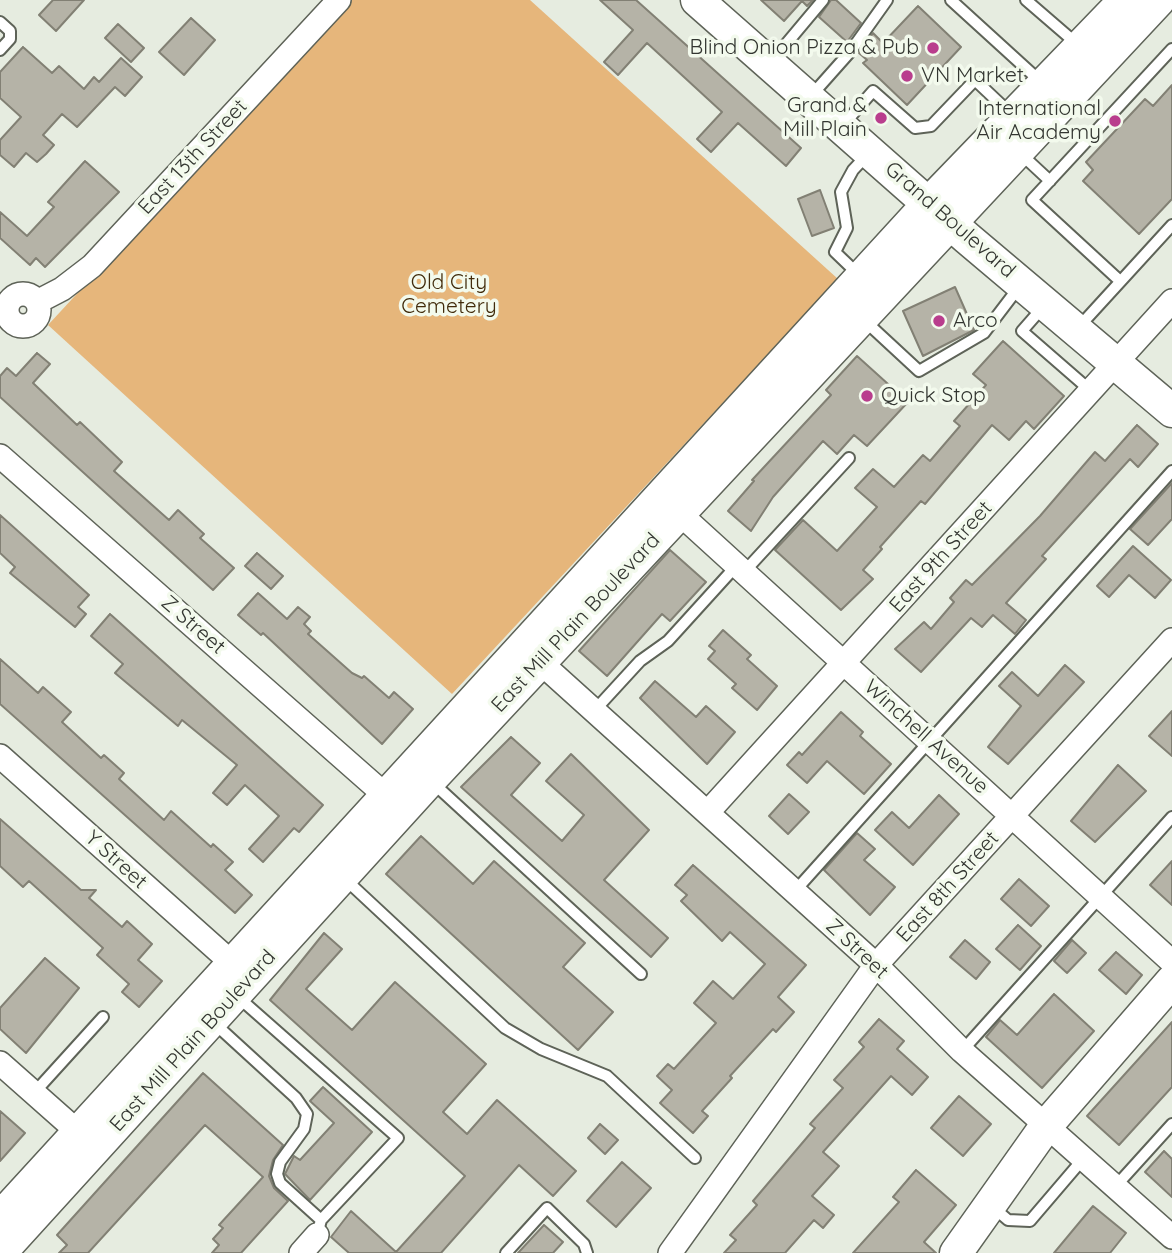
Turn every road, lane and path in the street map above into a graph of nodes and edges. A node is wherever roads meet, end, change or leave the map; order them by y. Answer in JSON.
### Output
{"nodes":[{"id":1,"x":339,"y":0,"type":"edge"},
{"id":2,"x":697,"y":0,"type":"edge"},
{"id":3,"x":823,"y":0,"type":"edge"},
{"id":4,"x":887,"y":0,"type":"edge"},
{"id":5,"x":951,"y":0,"type":"edge"},
{"id":6,"x":1026,"y":0,"type":"edge"},
{"id":7,"x":1125,"y":0,"type":"edge"},
{"id":8,"x":1159,"y":0,"type":"edge"},
{"id":9,"x":0,"y":22,"type":"edge"},
{"id":10,"x":1080,"y":47,"type":"junction"},
{"id":11,"x":0,"y":50,"type":"edge"},
{"id":12,"x":1172,"y":50,"type":"edge"},
{"id":13,"x":769,"y":64,"type":"junction"},
{"id":14,"x":1043,"y":84,"type":"junction"},
{"id":15,"x":809,"y":98,"type":"junction"},
{"id":16,"x":1013,"y":116,"type":"junction"},
{"id":17,"x":842,"y":126,"type":"junction"},
{"id":18,"x":870,"y":151,"type":"junction"},
{"id":19,"x":1018,"y":151,"type":"junction"},
{"id":20,"x":1050,"y":181,"type":"junction"},
{"id":21,"x":939,"y":212,"type":"junction"},
{"id":22,"x":1172,"y":225,"type":"edge"},
{"id":23,"x":862,"y":277,"type":"junction"},
{"id":24,"x":1120,"y":281,"type":"junction"},
{"id":25,"x":1023,"y":282,"type":"junction"},
{"id":26,"x":1172,"y":301,"type":"edge"},
{"id":27,"x":1047,"y":303,"type":"junction"},
{"id":28,"x":6,"y":310,"type":"edge"},
{"id":29,"x":860,"y":316,"type":"junction"},
{"id":30,"x":1077,"y":328,"type":"junction"},
{"id":31,"x":1117,"y":362,"type":"junction"},
{"id":32,"x":1091,"y":391,"type":"junction"},
{"id":33,"x":1172,"y":411,"type":"edge"},
{"id":34,"x":0,"y":456,"type":"edge"},
{"id":35,"x":849,"y":458,"type":"dead end"},
{"id":36,"x":1172,"y":471,"type":"edge"},
{"id":37,"x":679,"y":513,"type":"junction"},
{"id":38,"x":741,"y":569,"type":"junction"},
{"id":39,"x":1172,"y":640,"type":"edge"},
{"id":40,"x":540,"y":662,"type":"junction"},
{"id":41,"x":845,"y":664,"type":"junction"},
{"id":42,"x":595,"y":710,"type":"junction"},
{"id":43,"x":929,"y":740,"type":"junction"},
{"id":44,"x":0,"y":757,"type":"edge"},
{"id":45,"x":430,"y":780,"type":"junction"},
{"id":46,"x":385,"y":795,"type":"junction"},
{"id":47,"x":708,"y":812,"type":"junction"},
{"id":48,"x":1013,"y":816,"type":"junction"},
{"id":49,"x":1172,"y":817,"type":"edge"},
{"id":50,"x":343,"y":877,"type":"junction"},
{"id":51,"x":794,"y":891,"type":"junction"},
{"id":52,"x":1100,"y":896,"type":"junction"},
{"id":53,"x":1172,"y":962,"type":"edge"},
{"id":54,"x":232,"y":963,"type":"junction"},
{"id":55,"x":876,"y":965,"type":"junction"},
{"id":56,"x":641,"y":974,"type":"dead end"},
{"id":57,"x":1172,"y":981,"type":"edge"},
{"id":58,"x":236,"y":995,"type":"junction"},
{"id":59,"x":103,"y":1017,"type":"dead end"},
{"id":60,"x":212,"y":1021,"type":"junction"},
{"id":61,"x":962,"y":1051,"type":"junction"},
{"id":62,"x":0,"y":1063,"type":"edge"},
{"id":63,"x":34,"y":1093,"type":"junction"},
{"id":64,"x":1172,"y":1124,"type":"edge"},
{"id":65,"x":1046,"y":1126,"type":"junction"},
{"id":66,"x":78,"y":1132,"type":"junction"},
{"id":67,"x":695,"y":1158,"type":"dead end"},
{"id":68,"x":1083,"y":1159,"type":"junction"},
{"id":69,"x":1115,"y":1187,"type":"junction"},
{"id":70,"x":990,"y":1205,"type":"junction"},
{"id":71,"x":0,"y":1218,"type":"edge"},
{"id":72,"x":319,"y":1228,"type":"junction"},
{"id":73,"x":1172,"y":1237,"type":"edge"},
{"id":74,"x":0,"y":1253,"type":"edge"},
{"id":75,"x":301,"y":1253,"type":"edge"},
{"id":76,"x":506,"y":1253,"type":"edge"},
{"id":77,"x":587,"y":1253,"type":"edge"},
{"id":78,"x":670,"y":1253,"type":"edge"},
{"id":79,"x":956,"y":1253,"type":"edge"}],
"edges":[{"from":1,"to":28,"type":"street","name":"East 13th Street"},
{"from":2,"to":13,"type":"main road","name":"Grand Boulevard"},
{"from":3,"to":13,"type":"lane"},
{"from":4,"to":15,"type":"lane"},
{"from":5,"to":14,"type":"lane"},
{"from":6,"to":10,"type":"lane"},
{"from":7,"to":10,"type":"main road","name":"East Mill Plain Boulevard"},
{"from":8,"to":19,"type":"main road","name":"East Mill Plain Boulevard"},
{"from":9,"to":11,"type":"lane"},
{"from":10,"to":14,"type":"main road","name":"East Mill Plain Boulevard"},
{"from":12,"to":20,"type":"lane"},
{"from":13,"to":15,"type":"main road","name":"Grand Boulevard"},
{"from":14,"to":16,"type":"main road","name":"East Mill Plain Boulevard"},
{"from":15,"to":17,"type":"main road","name":"Grand Boulevard"},
{"from":16,"to":17,"type":"lane"},
{"from":16,"to":21,"type":"main road","name":"East Mill Plain Boulevard"},
{"from":17,"to":18,"type":"main road","name":"Grand Boulevard"},
{"from":18,"to":21,"type":"main road","name":"Grand Boulevard"},
{"from":18,"to":23,"type":"lane"},
{"from":19,"to":20,"type":"lane"},
{"from":19,"to":21,"type":"main road","name":"East Mill Plain Boulevard"},
{"from":20,"to":24,"type":"lane"},
{"from":21,"to":23,"type":"main road","name":"East Mill Plain Boulevard"},
{"from":21,"to":25,"type":"main road","name":"Grand Boulevard"},
{"from":21,"to":29,"type":"main road","name":"East Mill Plain Boulevard"},
{"from":22,"to":24,"type":"lane"},
{"from":23,"to":46,"type":"main road","name":"East Mill Plain Boulevard"},
{"from":24,"to":30,"type":"lane"},
{"from":25,"to":27,"type":"main road","name":"Grand Boulevard"},
{"from":25,"to":29,"type":"lane"},
{"from":26,"to":31,"type":"street","name":"East 9th Street"},
{"from":27,"to":30,"type":"main road","name":"Grand Boulevard"},
{"from":27,"to":32,"type":"lane"},
{"from":29,"to":37,"type":"main road","name":"East Mill Plain Boulevard"},
{"from":30,"to":31,"type":"main road","name":"Grand Boulevard"},
{"from":31,"to":32,"type":"street","name":"East 9th Street"},
{"from":31,"to":33,"type":"main road","name":"Grand Boulevard"},
{"from":32,"to":41,"type":"street","name":"East 9th Street"},
{"from":34,"to":46,"type":"street","name":"Z Street"},
{"from":35,"to":38,"type":"lane"},
{"from":36,"to":43,"type":"lane"},
{"from":37,"to":38,"type":"street","name":"Winchell Avenue"},
{"from":37,"to":40,"type":"main road","name":"East Mill Plain Boulevard"},
{"from":38,"to":41,"type":"street","name":"Winchell Avenue"},
{"from":38,"to":42,"type":"lane"},
{"from":39,"to":48,"type":"street","name":"East 8th Street"},
{"from":40,"to":42,"type":"street","name":"Z Street"},
{"from":40,"to":45,"type":"main road","name":"East Mill Plain Boulevard"},
{"from":41,"to":43,"type":"street","name":"Winchell Avenue"},
{"from":41,"to":47,"type":"street","name":"East 9th Street"},
{"from":42,"to":47,"type":"street","name":"Z Street"},
{"from":43,"to":48,"type":"street","name":"Winchell Avenue"},
{"from":43,"to":51,"type":"lane"},
{"from":44,"to":54,"type":"street","name":"Y Street"},
{"from":45,"to":50,"type":"main road","name":"East Mill Plain Boulevard"},
{"from":45,"to":56,"type":"lane"},
{"from":46,"to":54,"type":"main road","name":"East Mill Plain Boulevard"},
{"from":47,"to":51,"type":"street","name":"Z Street"},
{"from":48,"to":52,"type":"street","name":"Winchell Avenue"},
{"from":48,"to":55,"type":"street","name":"East 8th Street"},
{"from":49,"to":52,"type":"lane"},
{"from":50,"to":58,"type":"main road","name":"East Mill Plain Boulevard"},
{"from":50,"to":67,"type":"lane"},
{"from":51,"to":55,"type":"street","name":"Z Street"},
{"from":52,"to":53,"type":"street","name":"Winchell Avenue"},
{"from":52,"to":61,"type":"lane"},
{"from":54,"to":66,"type":"main road","name":"East Mill Plain Boulevard"},
{"from":55,"to":61,"type":"street","name":"Z Street"},
{"from":55,"to":78,"type":"street","name":"East 8th Street"},
{"from":57,"to":65,"type":"main road"},
{"from":58,"to":60,"type":"main road","name":"East Mill Plain Boulevard"},
{"from":58,"to":72,"type":"lane"},
{"from":59,"to":63,"type":"lane"},
{"from":60,"to":72,"type":"lane"},
{"from":60,"to":74,"type":"main road","name":"East Mill Plain Boulevard"},
{"from":61,"to":65,"type":"street","name":"Z Street"},
{"from":62,"to":63,"type":"street"},
{"from":63,"to":66,"type":"street"},
{"from":64,"to":69,"type":"lane"},
{"from":65,"to":68,"type":"street","name":"Z Street"},
{"from":65,"to":70,"type":"main road"},
{"from":66,"to":71,"type":"main road","name":"East Mill Plain Boulevard"},
{"from":68,"to":69,"type":"street","name":"Z Street"},
{"from":68,"to":70,"type":"lane"},
{"from":69,"to":73,"type":"street","name":"Z Street"},
{"from":70,"to":79,"type":"main road"},
{"from":72,"to":75,"type":"street"},
{"from":76,"to":77,"type":"lane"}]}
